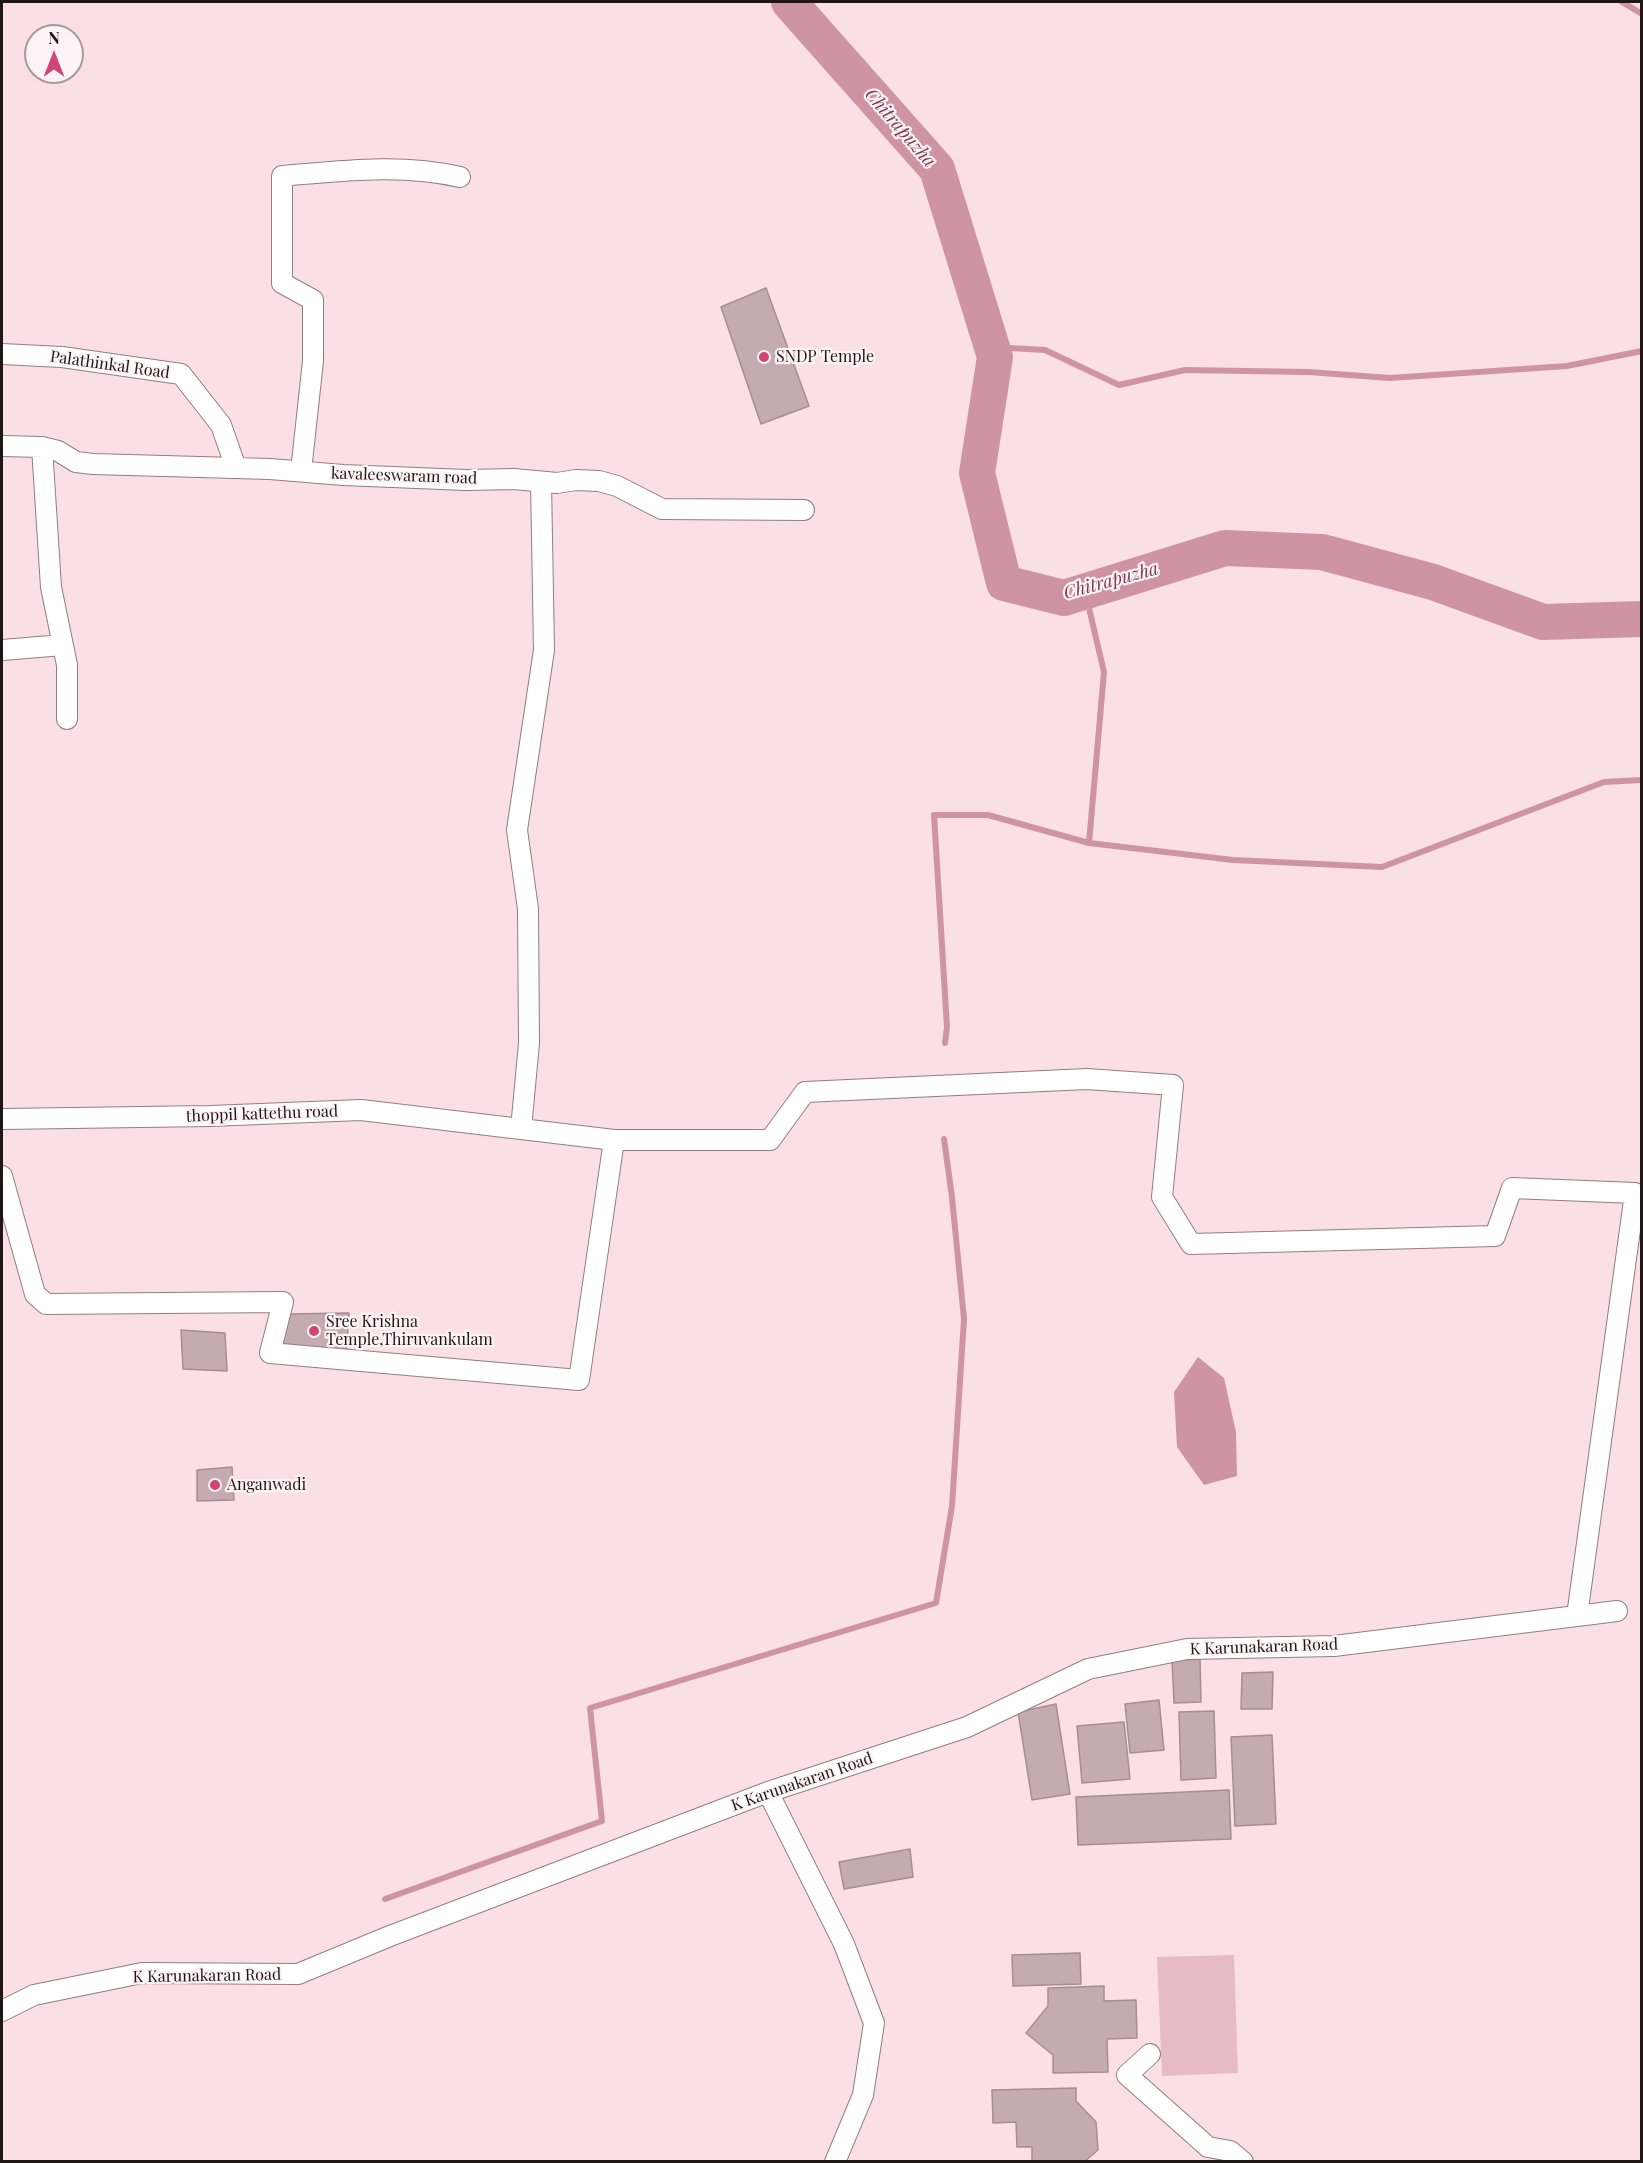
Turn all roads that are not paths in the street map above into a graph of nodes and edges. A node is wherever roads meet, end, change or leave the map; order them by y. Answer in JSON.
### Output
{"nodes":[{"id":1,"x":460,"y":177,"type":"dead end"},
{"id":2,"x":2,"y":354,"type":"edge"},
{"id":3,"x":2,"y":446,"type":"edge"},
{"id":4,"x":42,"y":447,"type":"junction"},
{"id":5,"x":236,"y":468,"type":"junction"},
{"id":6,"x":301,"y":471,"type":"junction"},
{"id":7,"x":542,"y":482,"type":"junction"},
{"id":8,"x":804,"y":510,"type":"dead end"},
{"id":9,"x":63,"y":645,"type":"junction"},
{"id":10,"x":2,"y":650,"type":"edge"},
{"id":11,"x":67,"y":719,"type":"dead end"},
{"id":12,"x":2,"y":1119,"type":"edge"},
{"id":13,"x":521,"y":1129,"type":"junction"},
{"id":14,"x":614,"y":1140,"type":"junction"},
{"id":15,"x":2,"y":1176,"type":"edge"},
{"id":16,"x":1617,"y":1611,"type":"dead end"},
{"id":17,"x":1577,"y":1616,"type":"junction"},
{"id":18,"x":768,"y":1791,"type":"junction"},
{"id":19,"x":2,"y":2011,"type":"edge"},
{"id":20,"x":1150,"y":2054,"type":"dead end"},
{"id":21,"x":835,"y":2162,"type":"edge"},
{"id":22,"x":1243,"y":2162,"type":"edge"}],
"edges":[{"from":1,"to":6,"type":"street"},
{"from":2,"to":5,"type":"street","name":"Palathinkal Road"},
{"from":3,"to":4,"type":"street","name":"kavaleeswaram road"},
{"from":4,"to":5,"type":"street","name":"kavaleeswaram road"},
{"from":4,"to":9,"type":"street"},
{"from":5,"to":6,"type":"street","name":"kavaleeswaram road"},
{"from":6,"to":7,"type":"street","name":"kavaleeswaram road"},
{"from":7,"to":8,"type":"street","name":"kavaleeswaram road"},
{"from":7,"to":13,"type":"street"},
{"from":9,"to":10,"type":"street"},
{"from":9,"to":11,"type":"street"},
{"from":12,"to":13,"type":"street","name":"thoppil kattethu road"},
{"from":13,"to":14,"type":"street","name":"thoppil kattethu road"},
{"from":14,"to":15,"type":"street"},
{"from":14,"to":17,"type":"street","name":"thoppil kattethu road"},
{"from":16,"to":17,"type":"street","name":"K Karunakaran Road"},
{"from":17,"to":18,"type":"street","name":"K Karunakaran Road"},
{"from":18,"to":19,"type":"street","name":"K Karunakaran Road"},
{"from":18,"to":21,"type":"street"},
{"from":20,"to":22,"type":"street"}]}
